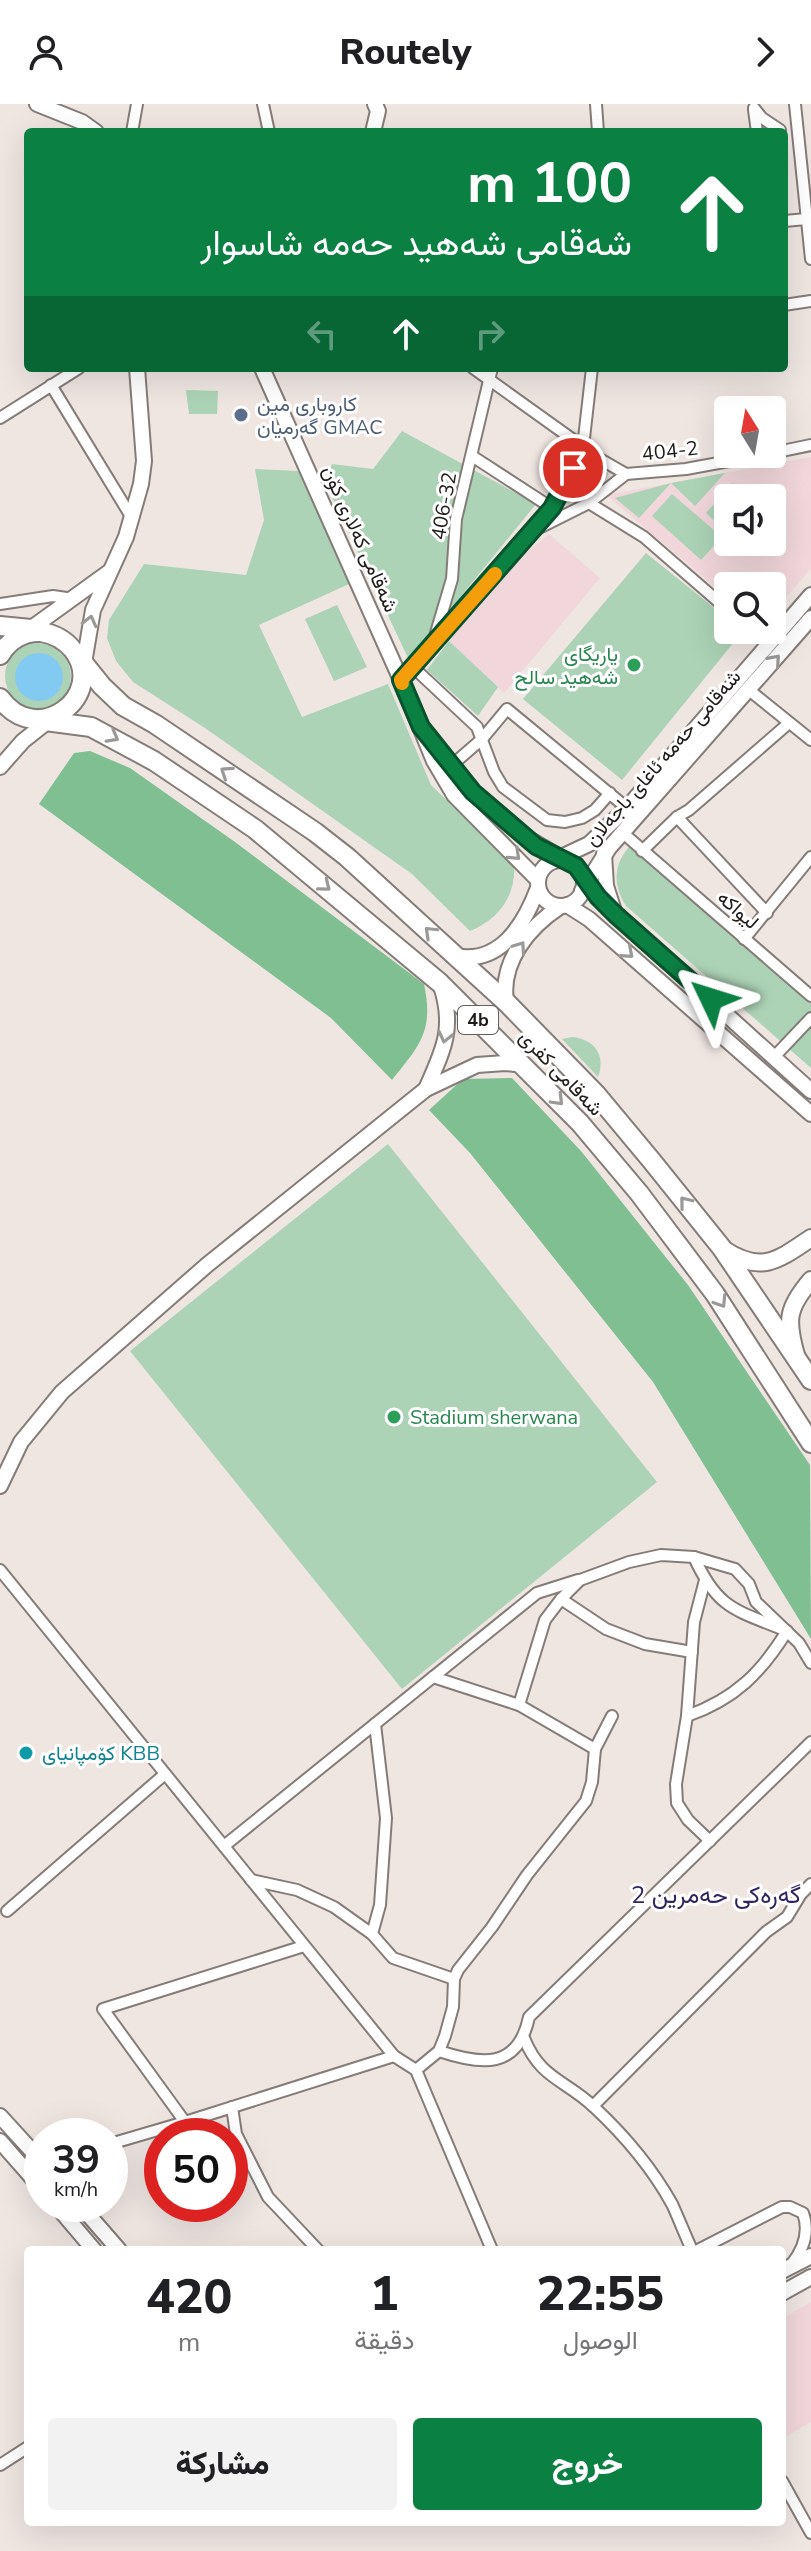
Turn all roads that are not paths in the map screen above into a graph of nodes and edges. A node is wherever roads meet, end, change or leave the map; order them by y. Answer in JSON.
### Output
{"nodes":[{"id":1,"x":137,"y":104,"type":"edge"},
{"id":2,"x":263,"y":104,"type":"edge"},
{"id":3,"x":596,"y":104,"type":"edge"},
{"id":4,"x":795,"y":104,"type":"edge"},
{"id":5,"x":46,"y":105,"type":"edge"},
{"id":6,"x":379,"y":106,"type":"edge"},
{"id":7,"x":754,"y":106,"type":"edge"},
{"id":8,"x":90,"y":128,"type":"edge"},
{"id":9,"x":133,"y":128,"type":"edge"},
{"id":10,"x":268,"y":128,"type":"edge"},
{"id":11,"x":374,"y":128,"type":"edge"},
{"id":12,"x":598,"y":128,"type":"edge"},
{"id":13,"x":757,"y":128,"type":"edge"},
{"id":14,"x":777,"y":128,"type":"edge"},
{"id":15,"x":799,"y":128,"type":"junction"},
{"id":16,"x":788,"y":129,"type":"edge"},
{"id":17,"x":807,"y":219,"type":"junction"},
{"id":18,"x":788,"y":221,"type":"edge"},
{"id":19,"x":811,"y":256,"type":"edge"},
{"id":20,"x":811,"y":301,"type":"edge"},
{"id":21,"x":788,"y":304,"type":"edge"},
{"id":22,"x":72,"y":372,"type":"edge"},
{"id":23,"x":137,"y":372,"type":"edge"},
{"id":24,"x":264,"y":372,"type":"edge"},
{"id":25,"x":478,"y":372,"type":"edge"},
{"id":26,"x":491,"y":372,"type":"edge"},
{"id":27,"x":592,"y":372,"type":"edge"},
{"id":28,"x":490,"y":382,"type":"junction"},
{"id":29,"x":51,"y":385,"type":"junction"},
{"id":30,"x":0,"y":418,"type":"edge"},
{"id":31,"x":811,"y":445,"type":"edge"},
{"id":32,"x":583,"y":447,"type":"junction"},
{"id":33,"x":786,"y":450,"type":"edge"},
{"id":34,"x":472,"y":456,"type":"junction"},
{"id":35,"x":714,"y":464,"type":"edge"},
{"id":36,"x":626,"y":474,"type":"junction"},
{"id":37,"x":589,"y":503,"type":"junction"},
{"id":38,"x":552,"y":508,"type":"junction"},
{"id":39,"x":132,"y":518,"type":"junction"},
{"id":40,"x":532,"y":531,"type":"junction"},
{"id":41,"x":110,"y":571,"type":"junction"},
{"id":42,"x":811,"y":595,"type":"edge"},
{"id":43,"x":714,"y":598,"type":"edge"},
{"id":44,"x":73,"y":600,"type":"junction"},
{"id":45,"x":0,"y":604,"type":"edge"},
{"id":46,"x":810,"y":622,"type":"edge"},
{"id":47,"x":0,"y":626,"type":"edge"},
{"id":48,"x":31,"y":632,"type":"junction"},
{"id":49,"x":768,"y":645,"type":"joint"},
{"id":50,"x":431,"y":649,"type":"junction"},
{"id":51,"x":0,"y":655,"type":"edge"},
{"id":52,"x":81,"y":664,"type":"junction"},
{"id":53,"x":414,"y":668,"type":"junction"},
{"id":54,"x":401,"y":680,"type":"junction"},
{"id":55,"x":749,"y":690,"type":"junction"},
{"id":56,"x":0,"y":698,"type":"edge"},
{"id":57,"x":47,"y":719,"type":"junction"},
{"id":58,"x":789,"y":723,"type":"junction"},
{"id":59,"x":708,"y":726,"type":"junction"},
{"id":60,"x":421,"y":727,"type":"junction"},
{"id":61,"x":482,"y":739,"type":"junction"},
{"id":62,"x":811,"y":740,"type":"edge"},
{"id":63,"x":452,"y":765,"type":"junction"},
{"id":64,"x":0,"y":767,"type":"edge"},
{"id":65,"x":467,"y":785,"type":"junction"},
{"id":66,"x":610,"y":793,"type":"junction"},
{"id":67,"x":454,"y":795,"type":"junction"},
{"id":68,"x":627,"y":808,"type":"junction"},
{"id":69,"x":677,"y":817,"type":"junction"},
{"id":70,"x":623,"y":833,"type":"junction"},
{"id":71,"x":642,"y":851,"type":"junction"},
{"id":72,"x":604,"y":854,"type":"junction"},
{"id":73,"x":811,"y":857,"type":"edge"},
{"id":74,"x":559,"y":860,"type":"junction"},
{"id":75,"x":538,"y":884,"type":"junction"},
{"id":76,"x":584,"y":884,"type":"junction"},
{"id":77,"x":564,"y":905,"type":"junction"},
{"id":78,"x":767,"y":913,"type":"junction"},
{"id":79,"x":616,"y":915,"type":"junction"},
{"id":80,"x":744,"y":939,"type":"junction"},
{"id":81,"x":454,"y":956,"type":"junction"},
{"id":82,"x":440,"y":983,"type":"junction"},
{"id":83,"x":811,"y":996,"type":"edge"},
{"id":84,"x":506,"y":1002,"type":"junction"},
{"id":85,"x":811,"y":1018,"type":"edge"},
{"id":86,"x":775,"y":1056,"type":"junction"},
{"id":87,"x":524,"y":1065,"type":"junction"},
{"id":88,"x":426,"y":1089,"type":"junction"},
{"id":89,"x":811,"y":1091,"type":"edge"},
{"id":90,"x":811,"y":1114,"type":"edge"},
{"id":91,"x":811,"y":1238,"type":"edge"},
{"id":92,"x":721,"y":1247,"type":"junction"},
{"id":93,"x":811,"y":1280,"type":"edge"},
{"id":94,"x":796,"y":1357,"type":"junction"},
{"id":95,"x":811,"y":1380,"type":"edge"},
{"id":96,"x":811,"y":1443,"type":"edge"},
{"id":97,"x":0,"y":1486,"type":"edge"},
{"id":98,"x":694,"y":1557,"type":"junction"},
{"id":99,"x":0,"y":1570,"type":"edge"},
{"id":100,"x":580,"y":1580,"type":"junction"},
{"id":101,"x":705,"y":1580,"type":"junction"},
{"id":102,"x":561,"y":1599,"type":"junction"},
{"id":103,"x":787,"y":1631,"type":"junction"},
{"id":104,"x":692,"y":1652,"type":"junction"},
{"id":105,"x":811,"y":1663,"type":"edge"},
{"id":106,"x":433,"y":1677,"type":"junction"},
{"id":107,"x":519,"y":1705,"type":"junction"},
{"id":108,"x":612,"y":1716,"type":"dead end"},
{"id":109,"x":687,"y":1716,"type":"junction"},
{"id":110,"x":375,"y":1724,"type":"junction"},
{"id":111,"x":811,"y":1742,"type":"edge"},
{"id":112,"x":595,"y":1749,"type":"junction"},
{"id":113,"x":165,"y":1774,"type":"junction"},
{"id":114,"x":710,"y":1841,"type":"junction"},
{"id":115,"x":224,"y":1846,"type":"junction"},
{"id":116,"x":251,"y":1880,"type":"junction"},
{"id":117,"x":811,"y":1884,"type":"edge"},
{"id":118,"x":7,"y":1911,"type":"dead end"},
{"id":119,"x":372,"y":1934,"type":"junction"},
{"id":120,"x":304,"y":1946,"type":"junction"},
{"id":121,"x":454,"y":1979,"type":"junction"},
{"id":122,"x":524,"y":2038,"type":"junction"},
{"id":123,"x":439,"y":2051,"type":"junction"},
{"id":124,"x":394,"y":2056,"type":"junction"},
{"id":125,"x":416,"y":2070,"type":"junction"},
{"id":126,"x":593,"y":2106,"type":"junction"},
{"id":127,"x":232,"y":2107,"type":"junction"},
{"id":128,"x":0,"y":2116,"type":"edge"},
{"id":129,"x":182,"y":2118,"type":"edge"},
{"id":130,"x":198,"y":2118,"type":"edge"},
{"id":131,"x":0,"y":2141,"type":"edge"},
{"id":132,"x":24,"y":2142,"type":"edge"},
{"id":133,"x":24,"y":2168,"type":"edge"},
{"id":134,"x":70,"y":2222,"type":"edge"},
{"id":135,"x":95,"y":2222,"type":"edge"},
{"id":136,"x":806,"y":2224,"type":"junction"},
{"id":137,"x":811,"y":2243,"type":"edge"},
{"id":138,"x":91,"y":2246,"type":"edge"},
{"id":139,"x":116,"y":2246,"type":"edge"},
{"id":140,"x":314,"y":2246,"type":"edge"},
{"id":141,"x":490,"y":2246,"type":"edge"},
{"id":142,"x":693,"y":2246,"type":"edge"},
{"id":143,"x":703,"y":2246,"type":"edge"},
{"id":144,"x":796,"y":2263,"type":"edge"},
{"id":145,"x":811,"y":2277,"type":"edge"},
{"id":146,"x":786,"y":2291,"type":"edge"},
{"id":147,"x":24,"y":2450,"type":"edge"},
{"id":148,"x":0,"y":2465,"type":"edge"},
{"id":149,"x":786,"y":2488,"type":"edge"},
{"id":150,"x":811,"y":2533,"type":"edge"}],
"edges":[{"from":1,"to":9,"type":"street"},
{"from":2,"to":10,"type":"street"},
{"from":3,"to":12,"type":"street"},
{"from":4,"to":15,"type":"street"},
{"from":5,"to":8,"type":"main road"},
{"from":6,"to":11,"type":"main road"},
{"from":7,"to":13,"type":"street"},
{"from":7,"to":14,"type":"street"},
{"from":15,"to":16,"type":"street"},
{"from":15,"to":17,"type":"street"},
{"from":17,"to":18,"type":"street"},
{"from":17,"to":19,"type":"street"},
{"from":20,"to":21,"type":"street"},
{"from":22,"to":29,"type":"street"},
{"from":23,"to":39,"type":"main road"},
{"from":24,"to":54,"type":"main road","name":"شەقامی کەلاری کۆن"},
{"from":25,"to":28,"type":"street","name":"404-2"},
{"from":26,"to":28,"type":"street","name":"406-32"},
{"from":27,"to":32,"type":"street"},
{"from":28,"to":32,"type":"street","name":"404-2"},
{"from":28,"to":34,"type":"street","name":"406-32"},
{"from":29,"to":30,"type":"street"},
{"from":29,"to":39,"type":"street"},
{"from":31,"to":33,"type":"street","name":"404-2"},
{"from":32,"to":36,"type":"street","name":"404-2"},
{"from":32,"to":38,"type":"street"},
{"from":34,"to":38,"type":"street"},
{"from":34,"to":50,"type":"street","name":"406-32"},
{"from":35,"to":36,"type":"street","name":"404-2"},
{"from":36,"to":37,"type":"street"},
{"from":37,"to":40,"type":"street"},
{"from":37,"to":43,"type":"street"},
{"from":38,"to":40,"type":"street"},
{"from":39,"to":41,"type":"main road"},
{"from":40,"to":50,"type":"street"},
{"from":41,"to":44,"type":"main road"},
{"from":52,"to":41,"type":"main road","one_way":true},
{"from":42,"to":49,"type":"main road","name":"شەقامی حەمە ئاغای باجەلان"},
{"from":44,"to":45,"type":"street"},
{"from":44,"to":48,"type":"main road"},
{"from":55,"to":46,"type":"main road","name":"شەقامی حەمە ئاغای باجەلان","one_way":true},
{"from":47,"to":48,"type":"highway"},
{"from":48,"to":51,"type":"highway"},
{"from":48,"to":52,"type":"highway","name":"شەقامی کفری"},
{"from":49,"to":59,"type":"main road","name":"شەقامی حەمە ئاغای باجەلان"},
{"from":50,"to":53,"type":"street"},
{"from":52,"to":57,"type":"highway"},
{"from":81,"to":52,"type":"highway","name":"شەقامی کفری","number":"4b","one_way":true},
{"from":53,"to":54,"type":"street"},
{"from":53,"to":61,"type":"street"},
{"from":54,"to":60,"type":"main road","name":"شەقامی کەلاری کۆن"},
{"from":55,"to":58,"type":"street"},
{"from":55,"to":59,"type":"main road","name":"شەقامی حەمە ئاغای باجەلان"},
{"from":56,"to":57,"type":"highway","name":"شەقامی کفری"},
{"from":57,"to":64,"type":"main road"},
{"from":57,"to":82,"type":"highway","name":"شەقامی کفری","number":"4b","one_way":true},
{"from":58,"to":62,"type":"street"},
{"from":58,"to":69,"type":"street"},
{"from":59,"to":68,"type":"main road","name":"شەقامی حەمە ئاغای باجەلان"},
{"from":59,"to":70,"type":"main road","name":"شەقامی حەمە ئاغای باجەلان"},
{"from":60,"to":63,"type":"main road"},
{"from":60,"to":67,"type":"main road"},
{"from":61,"to":63,"type":"street"},
{"from":61,"to":66,"type":"street"},
{"from":61,"to":66,"type":"street"},
{"from":63,"to":65,"type":"main road"},
{"from":65,"to":67,"type":"main road"},
{"from":65,"to":74,"type":"main road"},
{"from":66,"to":68,"type":"street"},
{"from":67,"to":75,"type":"main road","one_way":true},
{"from":68,"to":74,"type":"main road","name":"شەقامی حەمە ئاغای باجەلان"},
{"from":69,"to":71,"type":"street"},
{"from":69,"to":78,"type":"street"},
{"from":70,"to":71,"type":"street","name":"لیواکە"},
{"from":70,"to":72,"type":"main road","name":"شەقامی حەمە ئاغای باجەلان"},
{"from":71,"to":80,"type":"street","name":"لیواکە"},
{"from":72,"to":76,"type":"main road","name":"شەقامی حەمە ئاغای باجەلان"},
{"from":72,"to":79,"type":"main road"},
{"from":73,"to":78,"type":"street"},
{"from":74,"to":75,"type":"main road"},
{"from":74,"to":76,"type":"main road"},
{"from":75,"to":77,"type":"main road"},
{"from":75,"to":81,"type":"main road"},
{"from":76,"to":77,"type":"main road"},
{"from":76,"to":79,"type":"main road"},
{"from":84,"to":77,"type":"main road","one_way":true},
{"from":77,"to":90,"type":"main road","one_way":true},
{"from":78,"to":80,"type":"street"},
{"from":79,"to":86,"type":"main road"},
{"from":80,"to":83,"type":"street","name":"لیواکە"},
{"from":81,"to":84,"type":"highway","name":"شەقامی کفری","number":"4b"},
{"from":82,"to":87,"type":"highway","name":"شەقامی کفری","number":"4b"},
{"from":82,"to":88,"type":"main road","one_way":true},
{"from":92,"to":84,"type":"highway","name":"شەقامی کفری","number":"4b","one_way":true},
{"from":85,"to":86,"type":"street"},
{"from":86,"to":89,"type":"main road"},
{"from":87,"to":88,"type":"main road"},
{"from":87,"to":96,"type":"highway","name":"شەقامی کفری","number":"4b","one_way":true},
{"from":88,"to":97,"type":"main road"},
{"from":91,"to":92,"type":"main road"},
{"from":92,"to":94,"type":"highway","name":"شەقامی کفری","number":"4b"},
{"from":93,"to":94,"type":"main road"},
{"from":94,"to":95,"type":"highway","name":"شەقامی کفری","number":"4b"},
{"from":98,"to":100,"type":"street"},
{"from":98,"to":101,"type":"street"},
{"from":98,"to":103,"type":"street"},
{"from":99,"to":113,"type":"street"},
{"from":100,"to":102,"type":"street"},
{"from":100,"to":106,"type":"street"},
{"from":101,"to":103,"type":"street"},
{"from":101,"to":104,"type":"street"},
{"from":102,"to":104,"type":"street"},
{"from":102,"to":107,"type":"street"},
{"from":103,"to":105,"type":"street"},
{"from":103,"to":109,"type":"street"},
{"from":104,"to":109,"type":"street"},
{"from":106,"to":107,"type":"street"},
{"from":106,"to":110,"type":"street"},
{"from":107,"to":112,"type":"street"},
{"from":108,"to":112,"type":"street"},
{"from":109,"to":114,"type":"street"},
{"from":110,"to":115,"type":"street"},
{"from":110,"to":119,"type":"street"},
{"from":111,"to":114,"type":"street"},
{"from":112,"to":121,"type":"street"},
{"from":113,"to":115,"type":"street"},
{"from":113,"to":118,"type":"street"},
{"from":114,"to":122,"type":"street"},
{"from":115,"to":116,"type":"street"},
{"from":116,"to":119,"type":"street"},
{"from":116,"to":120,"type":"street"},
{"from":117,"to":126,"type":"street"},
{"from":119,"to":121,"type":"street"},
{"from":120,"to":124,"type":"street"},
{"from":120,"to":129,"type":"street"},
{"from":121,"to":123,"type":"street"},
{"from":122,"to":123,"type":"street"},
{"from":122,"to":126,"type":"street"},
{"from":123,"to":125,"type":"street"},
{"from":124,"to":125,"type":"street"},
{"from":124,"to":127,"type":"street"},
{"from":125,"to":141,"type":"street"},
{"from":126,"to":142,"type":"street"},
{"from":127,"to":130,"type":"street"},
{"from":127,"to":140,"type":"street"},
{"from":128,"to":132,"type":"main road"},
{"from":131,"to":133,"type":"main road"},
{"from":134,"to":138,"type":"main road"},
{"from":135,"to":139,"type":"main road"},
{"from":136,"to":137,"type":"street"},
{"from":136,"to":143,"type":"street"},
{"from":136,"to":144,"type":"street"},
{"from":137,"to":144,"type":"street"},
{"from":145,"to":146,"type":"main road"},
{"from":147,"to":148,"type":"street"},
{"from":149,"to":150,"type":"street"}]}
